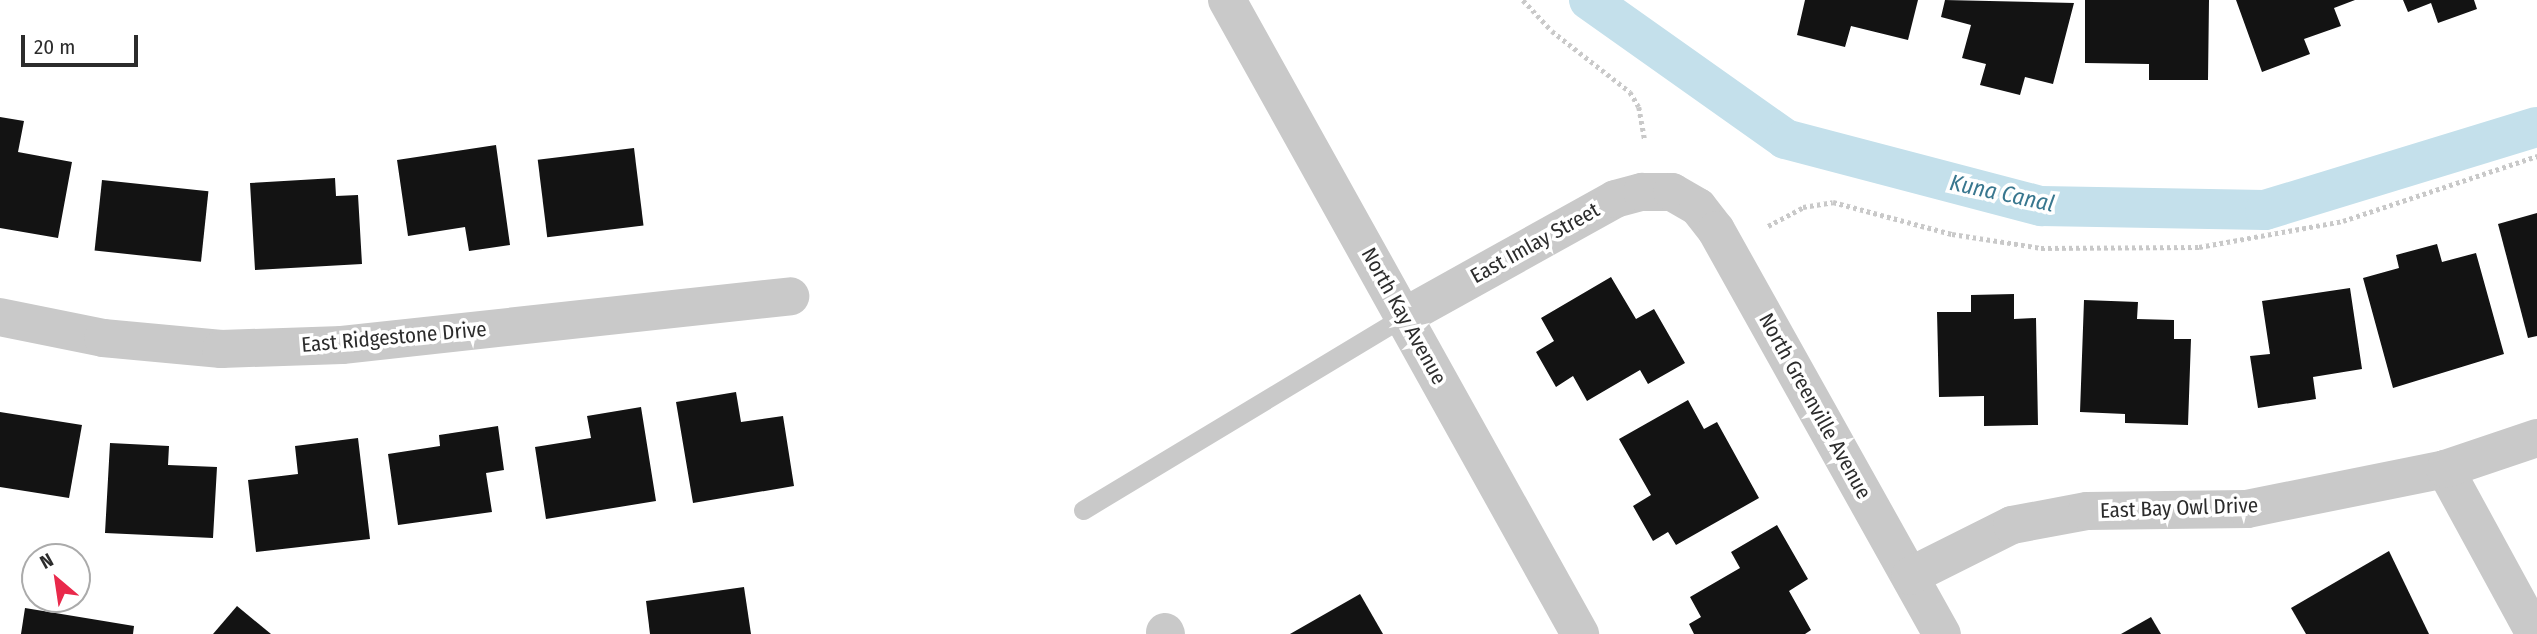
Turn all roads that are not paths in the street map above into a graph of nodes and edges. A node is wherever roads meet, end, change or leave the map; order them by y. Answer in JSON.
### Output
{"nodes":[{"id":1,"x":1227,"y":0,"type":"edge"},
{"id":2,"x":1672,"y":192,"type":"joint"},
{"id":3,"x":790,"y":296,"type":"dead end"},
{"id":4,"x":1405,"y":316,"type":"junction"},
{"id":5,"x":0,"y":317,"type":"edge"},
{"id":6,"x":2537,"y":438,"type":"edge"},
{"id":7,"x":2445,"y":469,"type":"junction"},
{"id":8,"x":1083,"y":510,"type":"dead end"},
{"id":9,"x":1910,"y":576,"type":"junction"},
{"id":10,"x":1580,"y":634,"type":"edge"},
{"id":11,"x":1942,"y":634,"type":"edge"},
{"id":12,"x":2535,"y":634,"type":"edge"}],
"edges":[{"from":1,"to":4,"type":"street","name":"North Kay Avenue"},
{"from":2,"to":4,"type":"street","name":"East Imlay Street"},
{"from":2,"to":9,"type":"street","name":"North Greenville Avenue"},
{"from":3,"to":5,"type":"street","name":"East Ridgestone Drive"},
{"from":4,"to":8,"type":"lane"},
{"from":4,"to":10,"type":"street","name":"North Kay Avenue"},
{"from":6,"to":7,"type":"street","name":"East Bay Owl Drive"},
{"from":7,"to":9,"type":"street","name":"East Bay Owl Drive"},
{"from":7,"to":12,"type":"street"},
{"from":9,"to":11,"type":"street","name":"North Greenville Avenue"}]}
